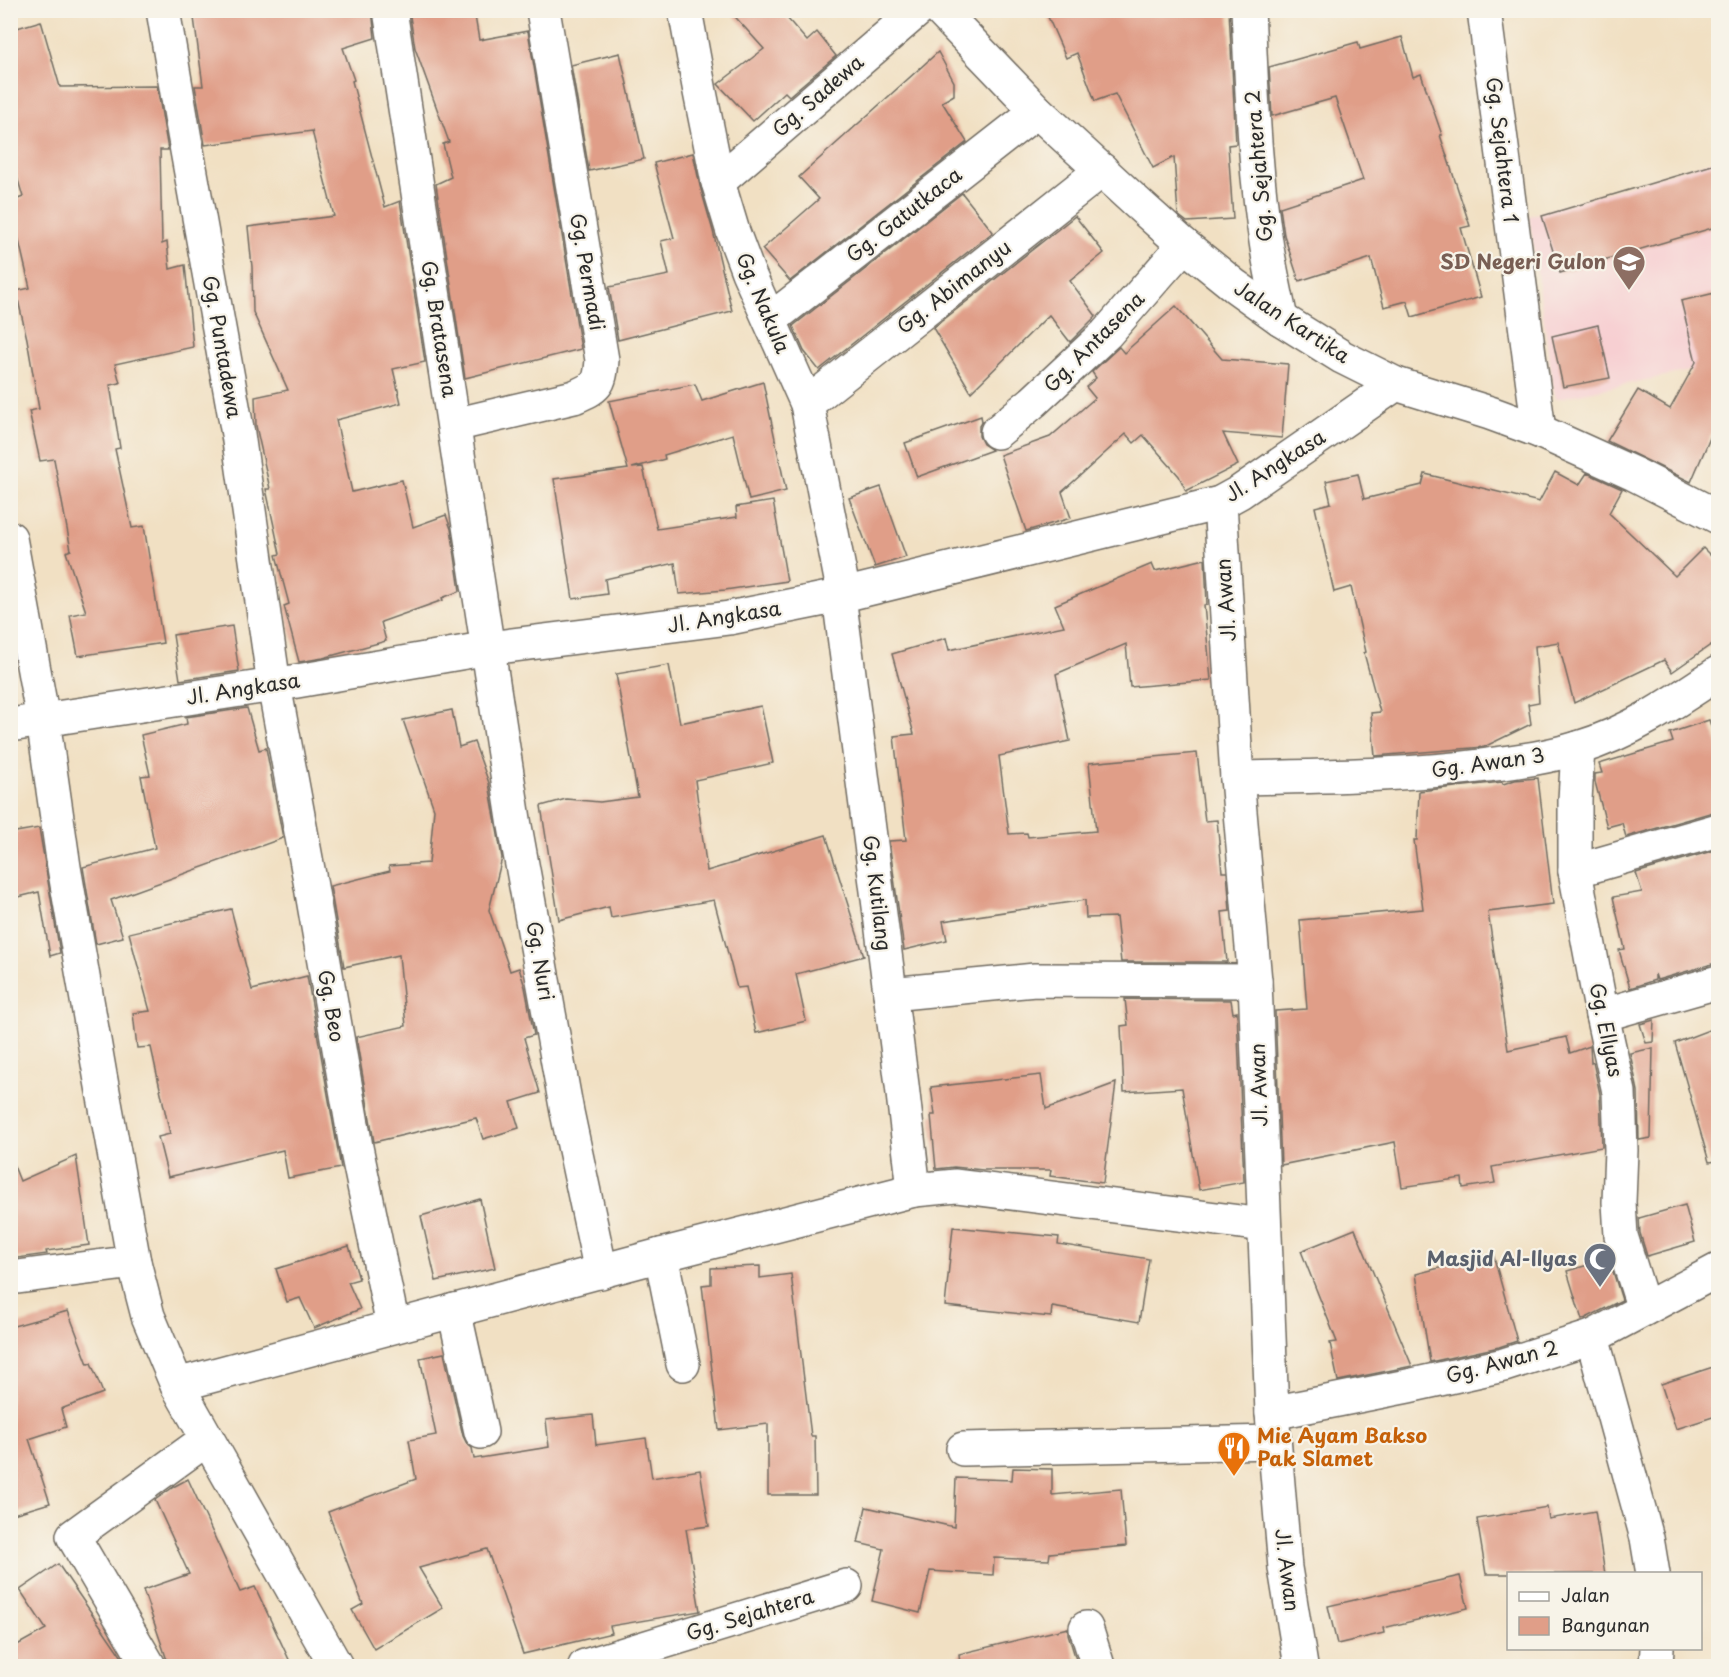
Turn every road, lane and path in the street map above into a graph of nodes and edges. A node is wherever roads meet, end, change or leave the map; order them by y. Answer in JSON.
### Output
{"nodes":[{"id":1,"x":163,"y":10,"type":"edge"},
{"id":2,"x":390,"y":10,"type":"edge"},
{"id":3,"x":543,"y":10,"type":"edge"},
{"id":4,"x":685,"y":10,"type":"edge"},
{"id":5,"x":918,"y":10,"type":"edge"},
{"id":6,"x":940,"y":10,"type":"edge"},
{"id":7,"x":1248,"y":10,"type":"edge"},
{"id":8,"x":1484,"y":10,"type":"edge"},
{"id":9,"x":1037,"y":111,"type":"junction"},
{"id":10,"x":1101,"y":170,"type":"junction"},
{"id":11,"x":718,"y":182,"type":"junction"},
{"id":12,"x":1184,"y":245,"type":"junction"},
{"id":13,"x":1281,"y":319,"type":"junction"},
{"id":14,"x":770,"y":320,"type":"junction"},
{"id":15,"x":1396,"y":384,"type":"junction"},
{"id":16,"x":807,"y":404,"type":"junction"},
{"id":17,"x":454,"y":424,"type":"junction"},
{"id":18,"x":1539,"y":431,"type":"junction"},
{"id":19,"x":997,"y":432,"type":"dead end"},
{"id":20,"x":1220,"y":503,"type":"junction"},
{"id":21,"x":1719,"y":517,"type":"edge"},
{"id":22,"x":10,"y":538,"type":"edge"},
{"id":23,"x":841,"y":595,"type":"junction"},
{"id":24,"x":489,"y":648,"type":"junction"},
{"id":25,"x":1719,"y":673,"type":"edge"},
{"id":26,"x":274,"y":684,"type":"junction"},
{"id":27,"x":43,"y":720,"type":"junction"},
{"id":28,"x":10,"y":725,"type":"edge"},
{"id":29,"x":1578,"y":748,"type":"junction"},
{"id":30,"x":1237,"y":778,"type":"junction"},
{"id":31,"x":1719,"y":830,"type":"edge"},
{"id":32,"x":1575,"y":871,"type":"junction"},
{"id":33,"x":1255,"y":981,"type":"junction"},
{"id":34,"x":1719,"y":982,"type":"edge"},
{"id":35,"x":890,"y":994,"type":"junction"},
{"id":36,"x":1602,"y":1015,"type":"junction"},
{"id":37,"x":914,"y":1190,"type":"junction"},
{"id":38,"x":1264,"y":1225,"type":"junction"},
{"id":39,"x":661,"y":1255,"type":"junction"},
{"id":40,"x":134,"y":1262,"type":"junction"},
{"id":41,"x":1719,"y":1270,"type":"edge"},
{"id":42,"x":601,"y":1272,"type":"junction"},
{"id":43,"x":10,"y":1278,"type":"edge"},
{"id":44,"x":1644,"y":1309,"type":"junction"},
{"id":45,"x":454,"y":1310,"type":"junction"},
{"id":46,"x":393,"y":1326,"type":"junction"},
{"id":47,"x":1592,"y":1337,"type":"junction"},
{"id":48,"x":683,"y":1364,"type":"dead end"},
{"id":49,"x":177,"y":1385,"type":"junction"},
{"id":50,"x":1273,"y":1427,"type":"junction"},
{"id":51,"x":481,"y":1432,"type":"dead end"},
{"id":52,"x":207,"y":1439,"type":"junction"},
{"id":53,"x":963,"y":1449,"type":"dead end"},
{"id":54,"x":1653,"y":1572,"type":"edge"},
{"id":55,"x":846,"y":1586,"type":"dead end"},
{"id":56,"x":1086,"y":1628,"type":"dead end"},
{"id":57,"x":1657,"y":1650,"type":"edge"},
{"id":58,"x":148,"y":1666,"type":"edge"},
{"id":59,"x":336,"y":1666,"type":"edge"},
{"id":60,"x":585,"y":1666,"type":"edge"},
{"id":61,"x":1098,"y":1666,"type":"edge"},
{"id":62,"x":1301,"y":1666,"type":"edge"},
{"id":63,"x":1656,"y":1666,"type":"edge"}],
"edges":[{"from":1,"to":26,"type":"street","name":"Gg. Puntadewa"},
{"from":2,"to":17,"type":"street","name":"Gg. Bratasena"},
{"from":3,"to":17,"type":"street","name":"Gg. Permadi"},
{"from":4,"to":11,"type":"street","name":"Gg. Nakula"},
{"from":5,"to":11,"type":"street","name":"Gg. Sadewa"},
{"from":6,"to":9,"type":"street","name":"Jalan Kartika"},
{"from":7,"to":13,"type":"street","name":"Gg. Sejahtera 2"},
{"from":8,"to":18,"type":"street","name":"Gg. Sejahtera 1"},
{"from":9,"to":10,"type":"street","name":"Jalan Kartika"},
{"from":9,"to":14,"type":"street","name":"Gg. Gatutkaca"},
{"from":10,"to":12,"type":"street","name":"Jalan Kartika"},
{"from":10,"to":16,"type":"street","name":"Gg. Abimanyu"},
{"from":11,"to":14,"type":"street","name":"Gg. Nakula"},
{"from":12,"to":13,"type":"street","name":"Jalan Kartika"},
{"from":12,"to":19,"type":"street","name":"Gg. Antasena"},
{"from":13,"to":15,"type":"street","name":"Jalan Kartika"},
{"from":14,"to":16,"type":"street","name":"Gg. Nakula"},
{"from":15,"to":18,"type":"street","name":"Jalan Kartika"},
{"from":15,"to":20,"type":"street","name":"Jl. Angkasa"},
{"from":16,"to":23,"type":"street","name":"Gg. Nakula"},
{"from":17,"to":24,"type":"street","name":"Gg. Bratasena"},
{"from":18,"to":21,"type":"street","name":"Jalan Kartika"},
{"from":20,"to":23,"type":"street","name":"Jl. Angkasa"},
{"from":20,"to":30,"type":"street","name":"Jl. Awan"},
{"from":22,"to":27,"type":"street"},
{"from":23,"to":24,"type":"street","name":"Jl. Angkasa"},
{"from":23,"to":35,"type":"street","name":"Gg. Kutilang"},
{"from":24,"to":26,"type":"street","name":"Jl. Angkasa"},
{"from":24,"to":42,"type":"street","name":"Gg. Nuri"},
{"from":25,"to":29,"type":"street","name":"Gg. Awan 3"},
{"from":26,"to":27,"type":"street","name":"Jl. Angkasa"},
{"from":26,"to":46,"type":"street","name":"Gg. Beo"},
{"from":27,"to":28,"type":"street","name":"Jl. Angkasa"},
{"from":27,"to":40,"type":"street"},
{"from":29,"to":30,"type":"street","name":"Gg. Awan 3"},
{"from":29,"to":32,"type":"street","name":"Gg. Ellyas"},
{"from":30,"to":33,"type":"street","name":"Jl. Awan"},
{"from":31,"to":32,"type":"street"},
{"from":32,"to":36,"type":"street","name":"Gg. Ellyas"},
{"from":33,"to":35,"type":"street"},
{"from":33,"to":38,"type":"street","name":"Jl. Awan"},
{"from":34,"to":36,"type":"street"},
{"from":35,"to":37,"type":"street","name":"Gg. Kutilang"},
{"from":36,"to":44,"type":"street","name":"Gg. Ellyas"},
{"from":37,"to":38,"type":"street"},
{"from":37,"to":39,"type":"street"},
{"from":38,"to":50,"type":"street","name":"Jl. Awan"},
{"from":39,"to":42,"type":"street"},
{"from":39,"to":48,"type":"street"},
{"from":40,"to":43,"type":"street"},
{"from":40,"to":49,"type":"street"},
{"from":41,"to":44,"type":"street","name":"Gg. Awan 2"},
{"from":42,"to":45,"type":"street"},
{"from":44,"to":47,"type":"street","name":"Gg. Awan 2"},
{"from":45,"to":46,"type":"street"},
{"from":45,"to":51,"type":"street"},
{"from":46,"to":49,"type":"street"},
{"from":47,"to":50,"type":"street","name":"Gg. Awan 2"},
{"from":47,"to":54,"type":"street"},
{"from":49,"to":52,"type":"street"},
{"from":50,"to":53,"type":"street","name":"Gg. Awan 2"},
{"from":50,"to":62,"type":"street","name":"Jl. Awan"},
{"from":52,"to":58,"type":"street"},
{"from":52,"to":59,"type":"street"},
{"from":55,"to":60,"type":"street","name":"Gg. Sejahtera"},
{"from":56,"to":61,"type":"street"},
{"from":57,"to":63,"type":"street"}]}
